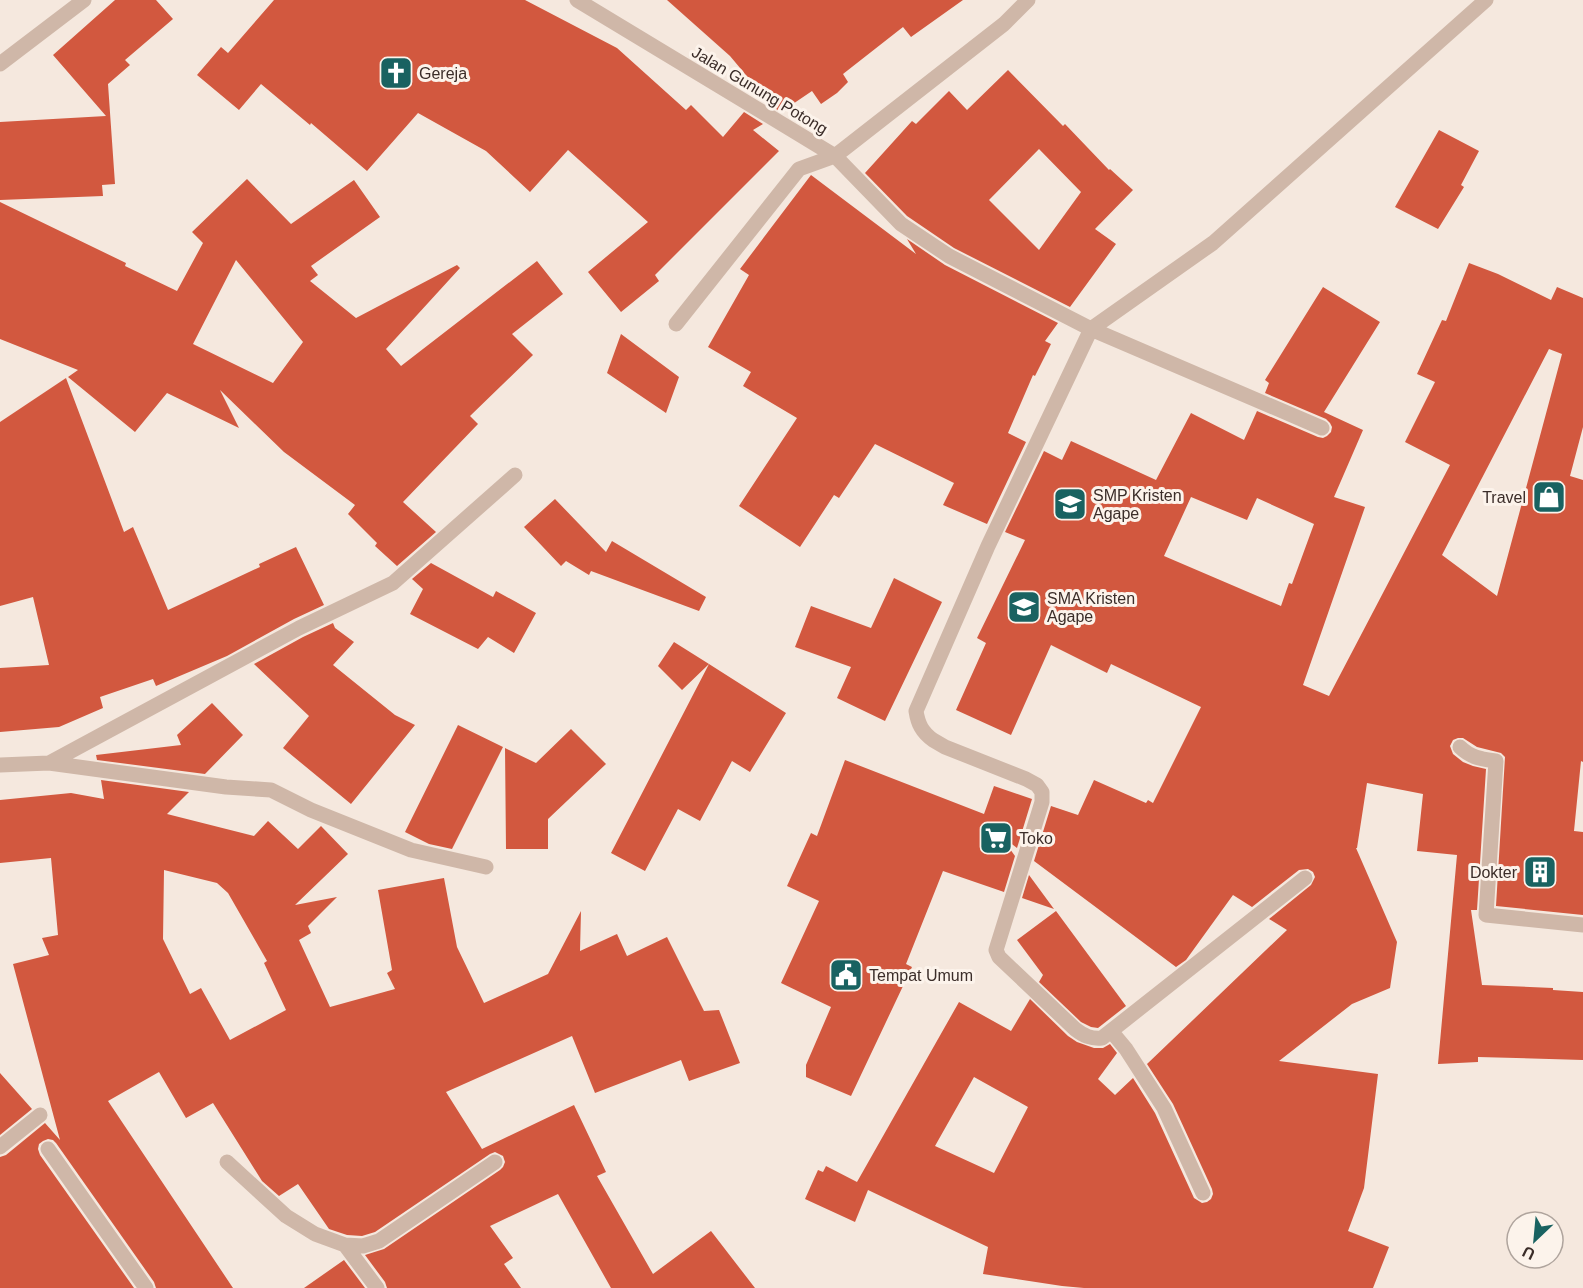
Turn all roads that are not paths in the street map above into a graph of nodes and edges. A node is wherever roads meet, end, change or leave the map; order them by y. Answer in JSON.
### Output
{"nodes":[{"id":1,"x":84,"y":0,"type":"edge"},
{"id":2,"x":577,"y":0,"type":"edge"},
{"id":3,"x":1028,"y":0,"type":"edge"},
{"id":4,"x":1486,"y":0,"type":"edge"},
{"id":5,"x":0,"y":64,"type":"edge"},
{"id":6,"x":835,"y":156,"type":"junction"},
{"id":7,"x":676,"y":324,"type":"dead end"},
{"id":8,"x":1091,"y":329,"type":"junction"},
{"id":9,"x":1322,"y":428,"type":"dead end"},
{"id":10,"x":515,"y":475,"type":"dead end"},
{"id":11,"x":1460,"y":747,"type":"dead end"},
{"id":12,"x":49,"y":763,"type":"junction"},
{"id":13,"x":0,"y":765,"type":"edge"},
{"id":14,"x":486,"y":867,"type":"dead end"},
{"id":15,"x":1305,"y":878,"type":"dead end"},
{"id":16,"x":1583,"y":925,"type":"edge"},
{"id":17,"x":1111,"y":1030,"type":"junction"},
{"id":18,"x":40,"y":1115,"type":"dead end"},
{"id":19,"x":0,"y":1147,"type":"edge"},
{"id":20,"x":48,"y":1149,"type":"dead end"},
{"id":21,"x":227,"y":1162,"type":"dead end"},
{"id":22,"x":495,"y":1162,"type":"dead end"},
{"id":23,"x":1203,"y":1193,"type":"dead end"},
{"id":24,"x":345,"y":1245,"type":"junction"},
{"id":25,"x":146,"y":1288,"type":"edge"},
{"id":26,"x":377,"y":1288,"type":"edge"}],
"edges":[{"from":1,"to":5,"type":"street"},
{"from":2,"to":6,"type":"street","name":"Jalan Gunung Potong"},
{"from":3,"to":6,"type":"street","name":"Jalan Gunung Potong"},
{"from":4,"to":8,"type":"street"},
{"from":6,"to":7,"type":"street"},
{"from":6,"to":8,"type":"street"},
{"from":8,"to":9,"type":"street"},
{"from":8,"to":17,"type":"street"},
{"from":10,"to":12,"type":"street"},
{"from":11,"to":16,"type":"street"},
{"from":12,"to":13,"type":"street"},
{"from":12,"to":14,"type":"street"},
{"from":15,"to":17,"type":"street"},
{"from":17,"to":23,"type":"street"},
{"from":18,"to":19,"type":"street"},
{"from":20,"to":25,"type":"street"},
{"from":21,"to":24,"type":"street"},
{"from":22,"to":24,"type":"street"},
{"from":24,"to":26,"type":"street"}]}
